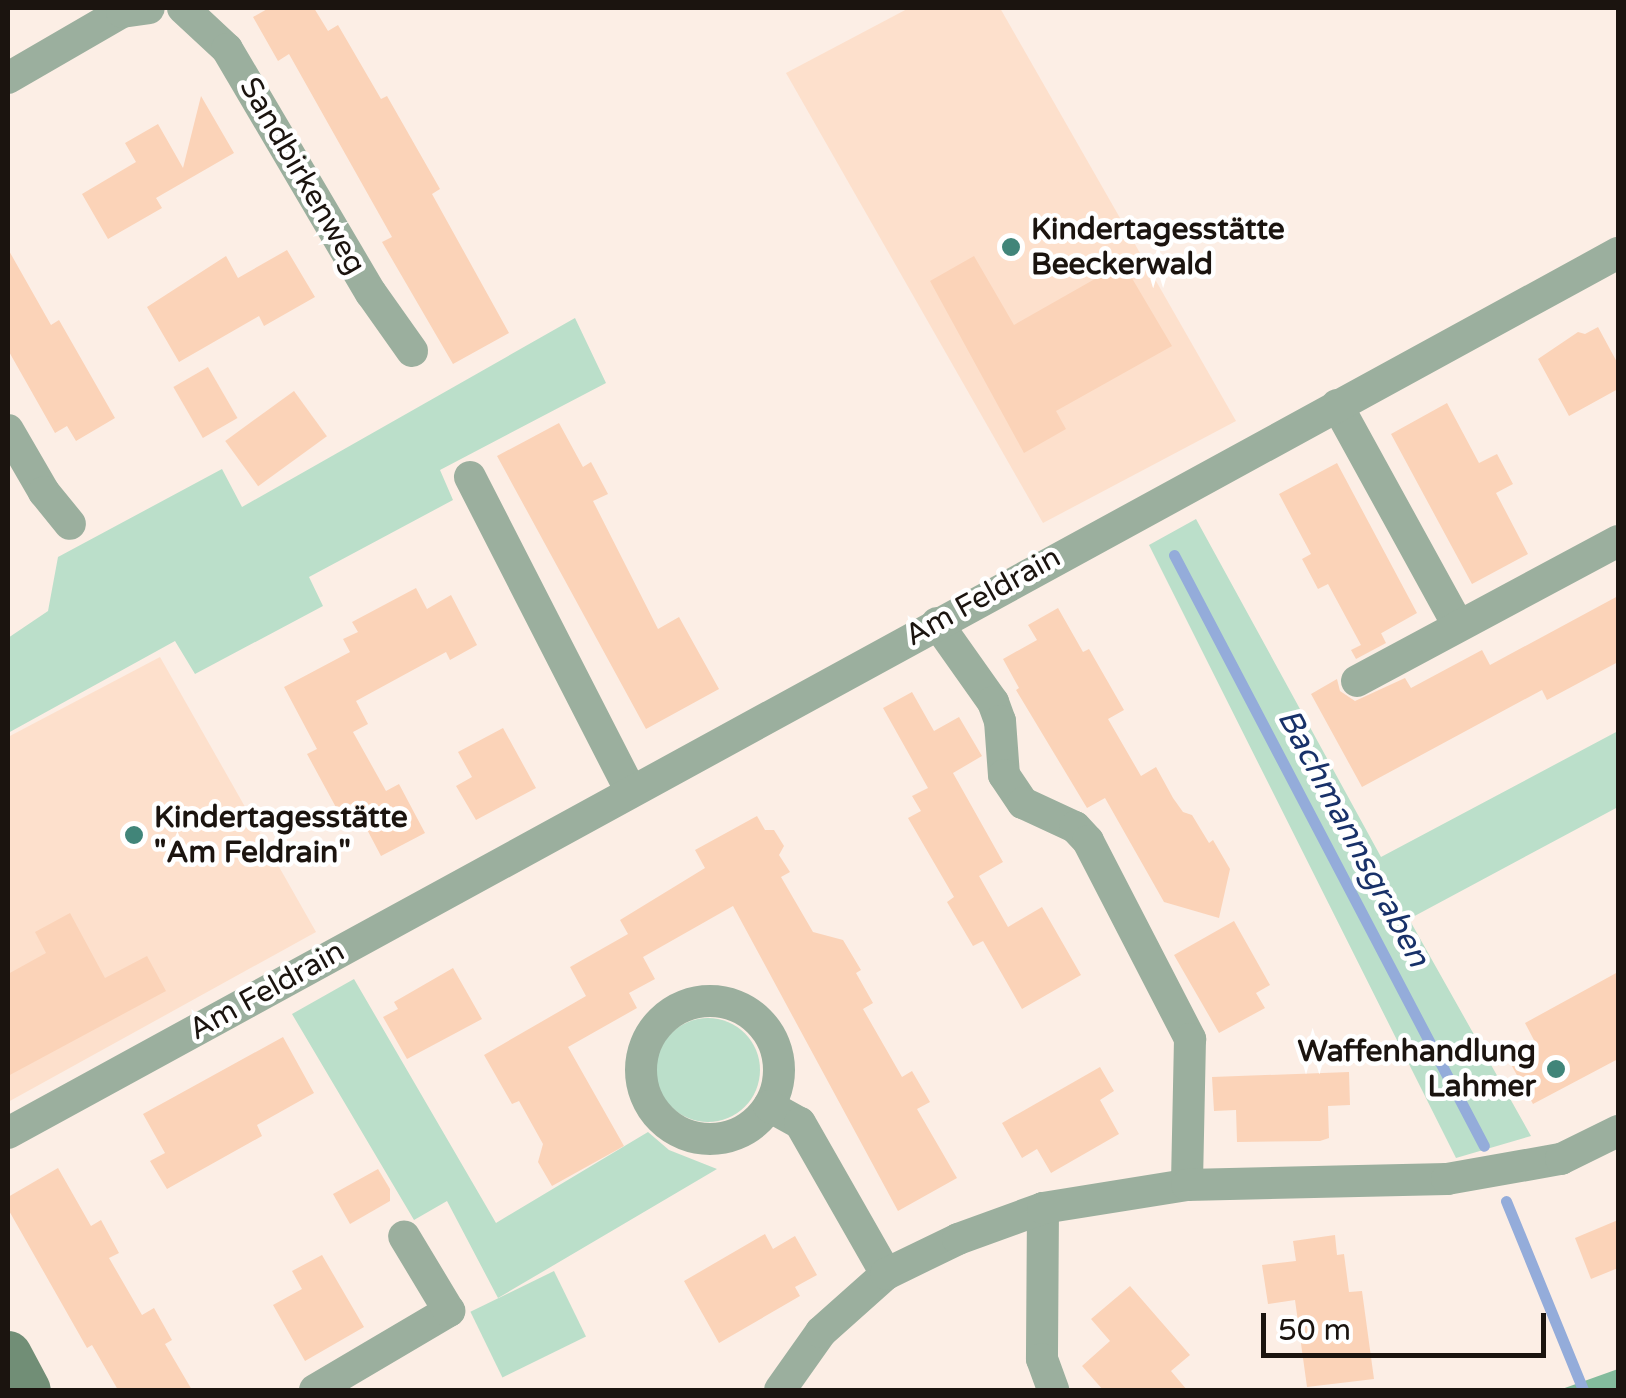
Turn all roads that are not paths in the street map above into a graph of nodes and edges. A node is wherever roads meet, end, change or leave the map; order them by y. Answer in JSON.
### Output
{"nodes":[{"id":1,"x":149,"y":8,"type":"edge"},
{"id":2,"x":183,"y":8,"type":"edge"},
{"id":3,"x":8,"y":78,"type":"edge"},
{"id":4,"x":1618,"y":253,"type":"edge"},
{"id":5,"x":412,"y":351,"type":"dead end"},
{"id":6,"x":1337,"y":405,"type":"junction"},
{"id":7,"x":8,"y":430,"type":"edge"},
{"id":8,"x":470,"y":477,"type":"dead end"},
{"id":9,"x":70,"y":524,"type":"dead end"},
{"id":10,"x":1618,"y":540,"type":"edge"},
{"id":11,"x":937,"y":623,"type":"junction"},
{"id":12,"x":1458,"y":626,"type":"junction"},
{"id":13,"x":1358,"y":681,"type":"dead end"},
{"id":14,"x":631,"y":791,"type":"junction"},
{"id":15,"x":770,"y":1106,"type":"junction"},
{"id":16,"x":1618,"y":1131,"type":"edge"},
{"id":17,"x":8,"y":1133,"type":"edge"},
{"id":18,"x":1187,"y":1185,"type":"junction"},
{"id":19,"x":1043,"y":1208,"type":"junction"},
{"id":20,"x":404,"y":1236,"type":"dead end"},
{"id":21,"x":886,"y":1274,"type":"junction"},
{"id":22,"x":8,"y":1355,"type":"edge"},
{"id":23,"x":27,"y":1390,"type":"edge"},
{"id":24,"x":314,"y":1390,"type":"edge"},
{"id":25,"x":780,"y":1390,"type":"edge"},
{"id":26,"x":1052,"y":1390,"type":"edge"}],
"edges":[{"from":1,"to":3,"type":"street"},
{"from":2,"to":5,"type":"street","name":"Sandbirkenweg"},
{"from":4,"to":6,"type":"street","name":"Am Feldrain"},
{"from":6,"to":11,"type":"street","name":"Am Feldrain"},
{"from":6,"to":12,"type":"street"},
{"from":7,"to":9,"type":"street"},
{"from":8,"to":14,"type":"street"},
{"from":10,"to":12,"type":"street"},
{"from":11,"to":14,"type":"street","name":"Am Feldrain"},
{"from":11,"to":18,"type":"street"},
{"from":12,"to":13,"type":"street"},
{"from":14,"to":17,"type":"street","name":"Am Feldrain"},
{"from":15,"to":15,"type":"street"},
{"from":15,"to":21,"type":"street"},
{"from":16,"to":18,"type":"street"},
{"from":18,"to":19,"type":"street"},
{"from":19,"to":21,"type":"street"},
{"from":19,"to":26,"type":"street"},
{"from":20,"to":24,"type":"street"},
{"from":21,"to":25,"type":"street"},
{"from":22,"to":23,"type":"street"}]}
